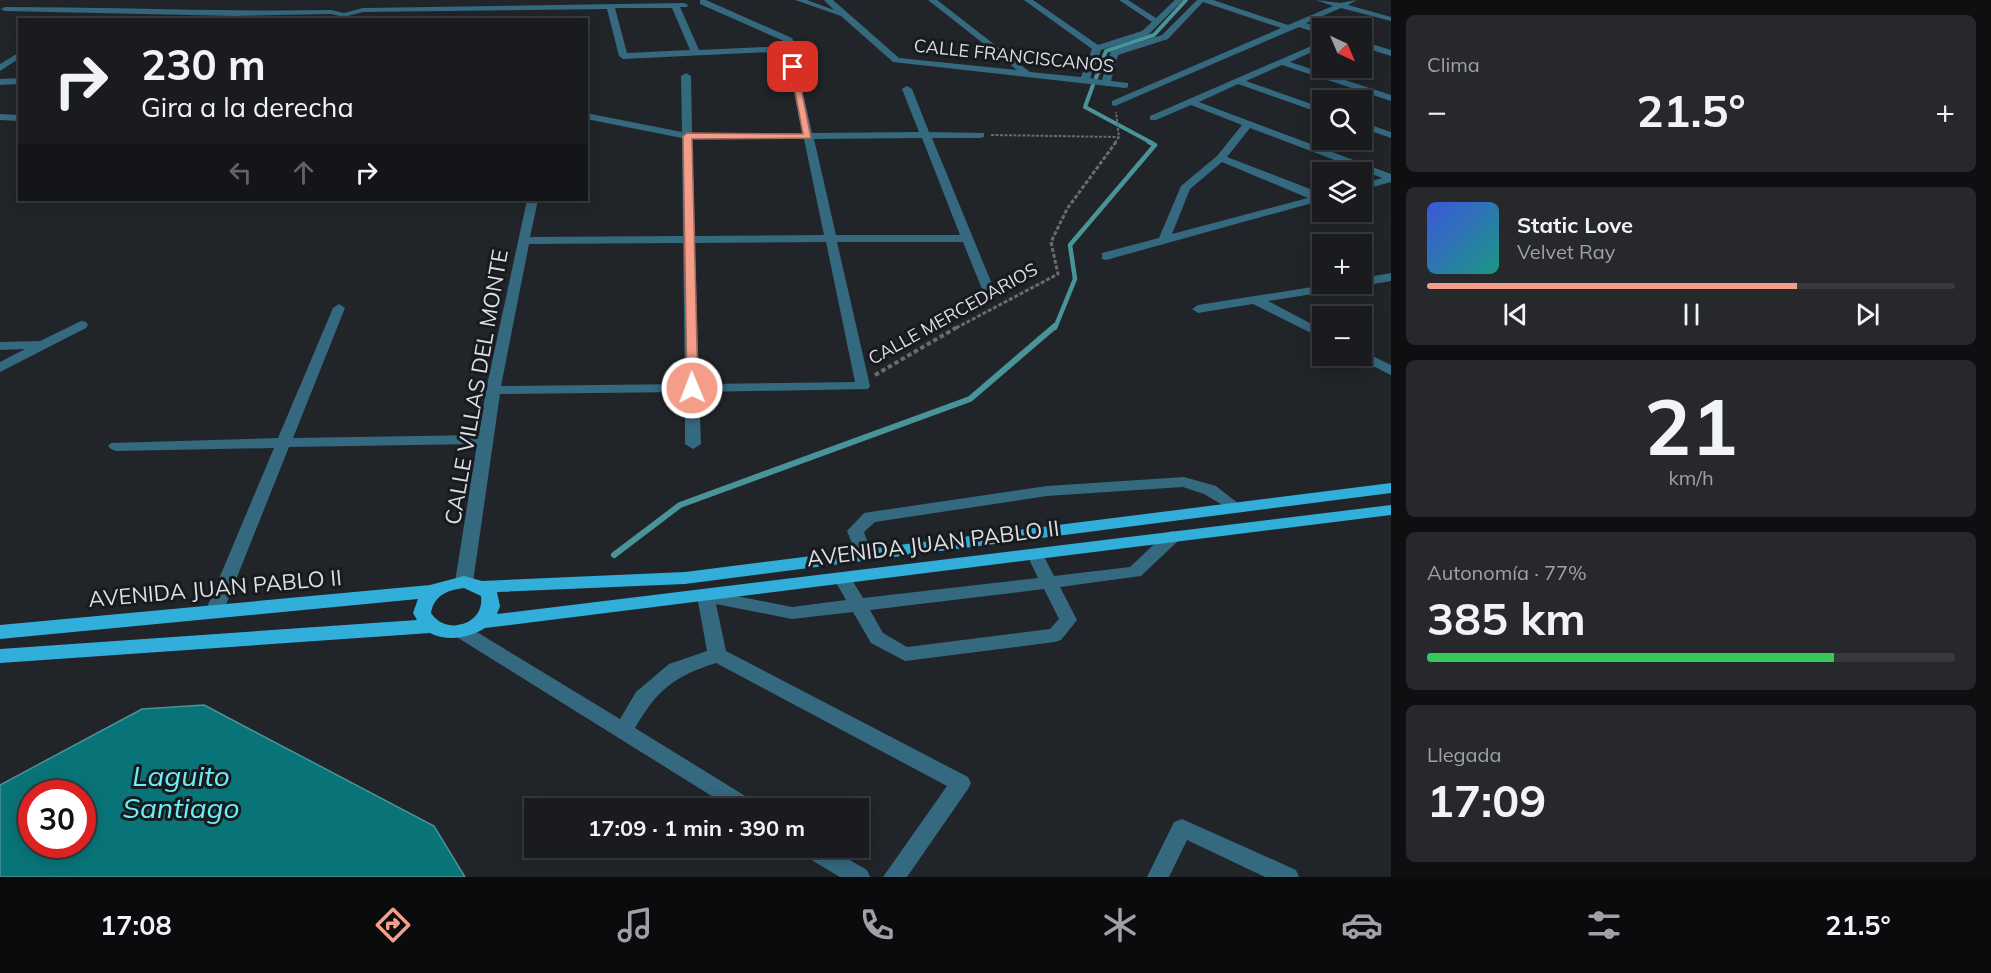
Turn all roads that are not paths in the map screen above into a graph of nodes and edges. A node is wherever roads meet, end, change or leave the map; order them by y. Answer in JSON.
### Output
{"nodes":[{"id":1,"x":19,"y":0,"type":"edge"},
{"id":2,"x":93,"y":0,"type":"edge"},
{"id":3,"x":155,"y":0,"type":"edge"},
{"id":4,"x":799,"y":0,"type":"edge"},
{"id":5,"x":828,"y":0,"type":"edge"},
{"id":6,"x":932,"y":0,"type":"edge"},
{"id":7,"x":1028,"y":0,"type":"edge"},
{"id":8,"x":1123,"y":0,"type":"edge"},
{"id":9,"x":1179,"y":0,"type":"edge"},
{"id":10,"x":1203,"y":0,"type":"edge"},
{"id":11,"x":1320,"y":0,"type":"edge"},
{"id":12,"x":1353,"y":0,"type":"edge"},
{"id":13,"x":645,"y":1,"type":"edge"},
{"id":14,"x":703,"y":1,"type":"edge"},
{"id":15,"x":678,"y":3,"type":"edge"},
{"id":16,"x":585,"y":4,"type":"edge"},
{"id":17,"x":1338,"y":5,"type":"junction"},
{"id":18,"x":611,"y":7,"type":"junction"},
{"id":19,"x":80,"y":9,"type":"junction"},
{"id":20,"x":363,"y":9,"type":"junction"},
{"id":21,"x":140,"y":11,"type":"junction"},
{"id":22,"x":334,"y":14,"type":"edge"},
{"id":23,"x":1391,"y":14,"type":"edge"},
{"id":24,"x":269,"y":16,"type":"edge"},
{"id":25,"x":843,"y":16,"type":"junction"},
{"id":26,"x":351,"y":17,"type":"edge"},
{"id":27,"x":69,"y":18,"type":"edge"},
{"id":28,"x":131,"y":18,"type":"edge"},
{"id":29,"x":1391,"y":19,"type":"edge"},
{"id":30,"x":1156,"y":21,"type":"junction"},
{"id":31,"x":1296,"y":23,"type":"junction"},
{"id":32,"x":1286,"y":27,"type":"junction"},
{"id":33,"x":1312,"y":28,"type":"edge"},
{"id":34,"x":1372,"y":47,"type":"edge"},
{"id":35,"x":1097,"y":48,"type":"junction"},
{"id":36,"x":1312,"y":49,"type":"edge"},
{"id":37,"x":696,"y":53,"type":"junction"},
{"id":38,"x":1391,"y":53,"type":"edge"},
{"id":39,"x":18,"y":55,"type":"edge"},
{"id":40,"x":1282,"y":62,"type":"junction"},
{"id":41,"x":793,"y":67,"type":"dead end"},
{"id":42,"x":0,"y":68,"type":"edge"},
{"id":43,"x":1027,"y":74,"type":"junction"},
{"id":44,"x":686,"y":76,"type":"dead end"},
{"id":45,"x":1086,"y":80,"type":"junction"},
{"id":46,"x":18,"y":81,"type":"edge"},
{"id":47,"x":1238,"y":81,"type":"junction"},
{"id":48,"x":0,"y":82,"type":"edge"},
{"id":49,"x":1106,"y":83,"type":"junction"},
{"id":50,"x":1125,"y":85,"type":"dead end"},
{"id":51,"x":907,"y":90,"type":"dead end"},
{"id":52,"x":1391,"y":98,"type":"edge"},
{"id":53,"x":1191,"y":102,"type":"junction"},
{"id":54,"x":1115,"y":103,"type":"road end"},
{"id":55,"x":1312,"y":107,"type":"edge"},
{"id":56,"x":588,"y":116,"type":"edge"},
{"id":57,"x":0,"y":117,"type":"edge"},
{"id":58,"x":18,"y":118,"type":"edge"},
{"id":59,"x":1153,"y":118,"type":"dead end"},
{"id":60,"x":1248,"y":124,"type":"junction"},
{"id":61,"x":1372,"y":128,"type":"edge"},
{"id":62,"x":926,"y":135,"type":"junction"},
{"id":63,"x":980,"y":135,"type":"road end"},
{"id":64,"x":1391,"y":135,"type":"edge"},
{"id":65,"x":687,"y":136,"type":"junction"},
{"id":66,"x":808,"y":136,"type":"junction"},
{"id":67,"x":1221,"y":158,"type":"junction"},
{"id":68,"x":1391,"y":179,"type":"edge"},
{"id":69,"x":1372,"y":184,"type":"edge"},
{"id":70,"x":1312,"y":194,"type":"edge"},
{"id":71,"x":1312,"y":200,"type":"edge"},
{"id":72,"x":532,"y":201,"type":"edge"},
{"id":73,"x":968,"y":238,"type":"junction"},
{"id":74,"x":831,"y":239,"type":"junction"},
{"id":75,"x":689,"y":240,"type":"junction"},
{"id":76,"x":523,"y":241,"type":"junction"},
{"id":77,"x":1164,"y":241,"type":"junction"},
{"id":78,"x":1107,"y":256,"type":"dead end"},
{"id":79,"x":1391,"y":277,"type":"edge"},
{"id":80,"x":1372,"y":280,"type":"edge"},
{"id":81,"x":988,"y":289,"type":"dead end"},
{"id":82,"x":1312,"y":291,"type":"edge"},
{"id":83,"x":1256,"y":300,"type":"junction"},
{"id":84,"x":339,"y":308,"type":"dead end"},
{"id":85,"x":1198,"y":309,"type":"dead end"},
{"id":86,"x":81,"y":325,"type":"dead end"},
{"id":87,"x":1312,"y":329,"type":"edge"},
{"id":88,"x":43,"y":345,"type":"junction"},
{"id":89,"x":0,"y":346,"type":"edge"},
{"id":90,"x":1372,"y":361,"type":"edge"},
{"id":91,"x":0,"y":368,"type":"edge"},
{"id":92,"x":1391,"y":371,"type":"edge"},
{"id":93,"x":692,"y":388,"type":"junction"},
{"id":94,"x":492,"y":390,"type":"junction"},
{"id":95,"x":485,"y":439,"type":"junction"},
{"id":96,"x":283,"y":443,"type":"junction"},
{"id":97,"x":693,"y":444,"type":"dead end"},
{"id":98,"x":116,"y":446,"type":"dead end"},
{"id":99,"x":1391,"y":488,"type":"edge"},
{"id":100,"x":1236,"y":508,"type":"junction"},
{"id":101,"x":1391,"y":510,"type":"edge"},
{"id":102,"x":1172,"y":537,"type":"junction"},
{"id":103,"x":864,"y":554,"type":"junction"},
{"id":104,"x":1035,"y":555,"type":"junction"},
{"id":105,"x":843,"y":579,"type":"junction"},
{"id":106,"x":464,"y":582,"type":"junction"},
{"id":107,"x":1050,"y":582,"type":"junction"},
{"id":108,"x":483,"y":587,"type":"junction"},
{"id":109,"x":434,"y":591,"type":"junction"},
{"id":110,"x":706,"y":596,"type":"junction"},
{"id":111,"x":858,"y":605,"type":"junction"},
{"id":112,"x":214,"y":612,"type":"junction"},
{"id":113,"x":481,"y":622,"type":"junction"},
{"id":114,"x":430,"y":626,"type":"junction"},
{"id":115,"x":461,"y":631,"type":"junction"},
{"id":116,"x":0,"y":632,"type":"edge"},
{"id":117,"x":0,"y":656,"type":"edge"},
{"id":118,"x":717,"y":656,"type":"junction"},
{"id":119,"x":623,"y":731,"type":"junction"},
{"id":120,"x":732,"y":798,"type":"edge"},
{"id":121,"x":828,"y":858,"type":"edge"},
{"id":122,"x":859,"y":877,"type":"edge"},
{"id":123,"x":894,"y":877,"type":"edge"},
{"id":124,"x":1158,"y":877,"type":"edge"},
{"id":125,"x":1288,"y":877,"type":"edge"}],
"edges":[{"from":1,"to":19,"type":"street"},
{"from":2,"to":19,"type":"street"},
{"from":3,"to":21,"type":"street"},
{"from":4,"to":25,"type":"street","name":"CALLE FRANCISCANOS"},
{"from":5,"to":25,"type":"street","name":"CALLE FRANCISCANOS"},
{"from":6,"to":43,"type":"street"},
{"from":7,"to":35,"type":"street"},
{"from":8,"to":30,"type":"street"},
{"from":9,"to":30,"type":"street"},
{"from":10,"to":32,"type":"street"},
{"from":10,"to":49,"type":"street"},
{"from":11,"to":17,"type":"street"},
{"from":12,"to":17,"type":"street"},
{"from":13,"to":15,"type":"street"},
{"from":13,"to":16,"type":"street"},
{"from":14,"to":15,"type":"street"},
{"from":14,"to":37,"type":"street"},
{"from":15,"to":18,"type":"street"},
{"from":15,"to":37,"type":"street"},
{"from":16,"to":18,"type":"street"},
{"from":16,"to":20,"type":"street"},
{"from":17,"to":23,"type":"street"},
{"from":17,"to":29,"type":"street"},
{"from":17,"to":31,"type":"street"},
{"from":18,"to":37,"type":"street"},
{"from":19,"to":21,"type":"street"},
{"from":19,"to":27,"type":"street"},
{"from":20,"to":22,"type":"street"},
{"from":20,"to":26,"type":"street"},
{"from":21,"to":22,"type":"street"},
{"from":21,"to":24,"type":"street"},
{"from":21,"to":28,"type":"street"},
{"from":22,"to":24,"type":"street"},
{"from":22,"to":26,"type":"street"},
{"from":25,"to":43,"type":"street","name":"CALLE FRANCISCANOS"},
{"from":30,"to":35,"type":"street"},
{"from":31,"to":32,"type":"street"},
{"from":31,"to":33,"type":"street"},
{"from":32,"to":54,"type":"street"},
{"from":34,"to":38,"type":"street"},
{"from":35,"to":45,"type":"street"},
{"from":36,"to":40,"type":"street"},
{"from":39,"to":42,"type":"street"},
{"from":40,"to":47,"type":"street"},
{"from":40,"to":52,"type":"street"},
{"from":41,"to":66,"type":"street"},
{"from":43,"to":45,"type":"street","name":"CALLE FRANCISCANOS"},
{"from":44,"to":65,"type":"street"},
{"from":45,"to":49,"type":"street","name":"CALLE FRANCISCANOS"},
{"from":46,"to":48,"type":"street"},
{"from":47,"to":53,"type":"street"},
{"from":47,"to":55,"type":"street"},
{"from":49,"to":50,"type":"street","name":"CALLE FRANCISCANOS"},
{"from":51,"to":62,"type":"street"},
{"from":53,"to":59,"type":"street"},
{"from":53,"to":60,"type":"street"},
{"from":56,"to":65,"type":"street"},
{"from":57,"to":58,"type":"street"},
{"from":60,"to":67,"type":"street"},
{"from":60,"to":68,"type":"street"},
{"from":61,"to":64,"type":"street"},
{"from":62,"to":63,"type":"street"},
{"from":62,"to":66,"type":"street"},
{"from":62,"to":73,"type":"street"},
{"from":65,"to":66,"type":"street"},
{"from":65,"to":75,"type":"street"},
{"from":66,"to":74,"type":"street"},
{"from":67,"to":70,"type":"street"},
{"from":67,"to":77,"type":"street"},
{"from":68,"to":69,"type":"street"},
{"from":71,"to":77,"type":"street"},
{"from":72,"to":76,"type":"street","name":"CALLE VILLAS DEL MONTE"},
{"from":73,"to":74,"type":"street"},
{"from":73,"to":81,"type":"street"},
{"from":74,"to":75,"type":"street"},
{"from":74,"to":93,"type":"street"},
{"from":75,"to":76,"type":"street"},
{"from":75,"to":93,"type":"street"},
{"from":76,"to":94,"type":"street","name":"CALLE VILLAS DEL MONTE"},
{"from":77,"to":78,"type":"street"},
{"from":79,"to":80,"type":"street"},
{"from":82,"to":83,"type":"street"},
{"from":83,"to":85,"type":"street"},
{"from":83,"to":87,"type":"street"},
{"from":84,"to":96,"type":"street"},
{"from":86,"to":88,"type":"street"},
{"from":88,"to":89,"type":"street"},
{"from":88,"to":91,"type":"street"},
{"from":90,"to":92,"type":"street"},
{"from":93,"to":94,"type":"street"},
{"from":93,"to":97,"type":"street"},
{"from":94,"to":95,"type":"street","name":"CALLE VILLAS DEL MONTE"},
{"from":95,"to":96,"type":"street"},
{"from":95,"to":106,"type":"street","name":"CALLE VILLAS DEL MONTE"},
{"from":96,"to":98,"type":"street"},
{"from":96,"to":112,"type":"street"},
{"from":99,"to":100,"type":"main road","name":"AVENIDA JUAN PABLO II"},
{"from":100,"to":103,"type":"main road","name":"AVENIDA JUAN PABLO II"},
{"from":100,"to":103,"type":"street"},
{"from":101,"to":102,"type":"main road","name":"AVENIDA JUAN PABLO II"},
{"from":102,"to":104,"type":"main road","name":"AVENIDA JUAN PABLO II"},
{"from":102,"to":107,"type":"street"},
{"from":103,"to":108,"type":"main road","name":"AVENIDA JUAN PABLO II"},
{"from":104,"to":105,"type":"main road","name":"AVENIDA JUAN PABLO II"},
{"from":104,"to":107,"type":"street"},
{"from":105,"to":110,"type":"main road","name":"AVENIDA JUAN PABLO II"},
{"from":105,"to":111,"type":"street"},
{"from":106,"to":108,"type":"main road"},
{"from":106,"to":109,"type":"main road"},
{"from":107,"to":111,"type":"street"},
{"from":107,"to":111,"type":"street"},
{"from":108,"to":113,"type":"main road"},
{"from":109,"to":112,"type":"main road","name":"AVENIDA JUAN PABLO II"},
{"from":109,"to":114,"type":"main road"},
{"from":110,"to":111,"type":"street"},
{"from":110,"to":113,"type":"main road","name":"AVENIDA JUAN PABLO II"},
{"from":110,"to":118,"type":"street"},
{"from":112,"to":116,"type":"main road","name":"AVENIDA JUAN PABLO II"},
{"from":113,"to":115,"type":"main road"},
{"from":114,"to":115,"type":"main road"},
{"from":114,"to":117,"type":"main road"},
{"from":115,"to":119,"type":"street"},
{"from":118,"to":119,"type":"street"},
{"from":118,"to":123,"type":"street"},
{"from":119,"to":120,"type":"street"},
{"from":121,"to":122,"type":"street"},
{"from":124,"to":125,"type":"street"}]}
